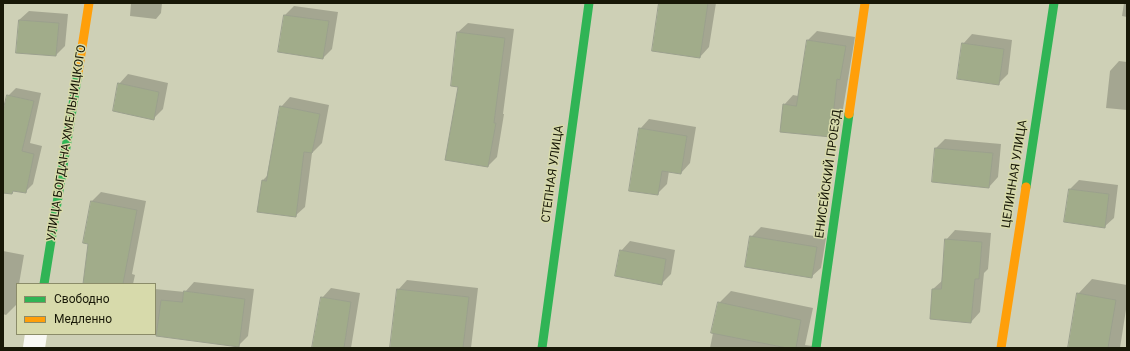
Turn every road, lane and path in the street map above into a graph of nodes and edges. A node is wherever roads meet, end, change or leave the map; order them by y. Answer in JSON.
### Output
{"nodes":[{"id":1,"x":89,"y":3,"type":"edge"},
{"id":2,"x":589,"y":3,"type":"edge"},
{"id":3,"x":865,"y":3,"type":"edge"},
{"id":4,"x":1054,"y":3,"type":"edge"},
{"id":5,"x":44,"y":283,"type":"edge"},
{"id":6,"x":36,"y":335,"type":"edge"},
{"id":7,"x":34,"y":348,"type":"edge"},
{"id":8,"x":542,"y":348,"type":"edge"},
{"id":9,"x":816,"y":348,"type":"edge"},
{"id":10,"x":1001,"y":348,"type":"edge"}],
"edges":[{"from":1,"to":5,"type":"street","name":"УЛИЦА БОГДАНА ХМЕЛЬНИЦКОГО"},
{"from":2,"to":8,"type":"street","name":"СТЕПНАЯ УЛИЦА"},
{"from":3,"to":9,"type":"street","name":"ЕНИСЕЙСКИЙ ПРОЕЗД"},
{"from":4,"to":10,"type":"street","name":"ЦЕЛИННАЯ УЛИЦА"},
{"from":6,"to":7,"type":"street"}]}
